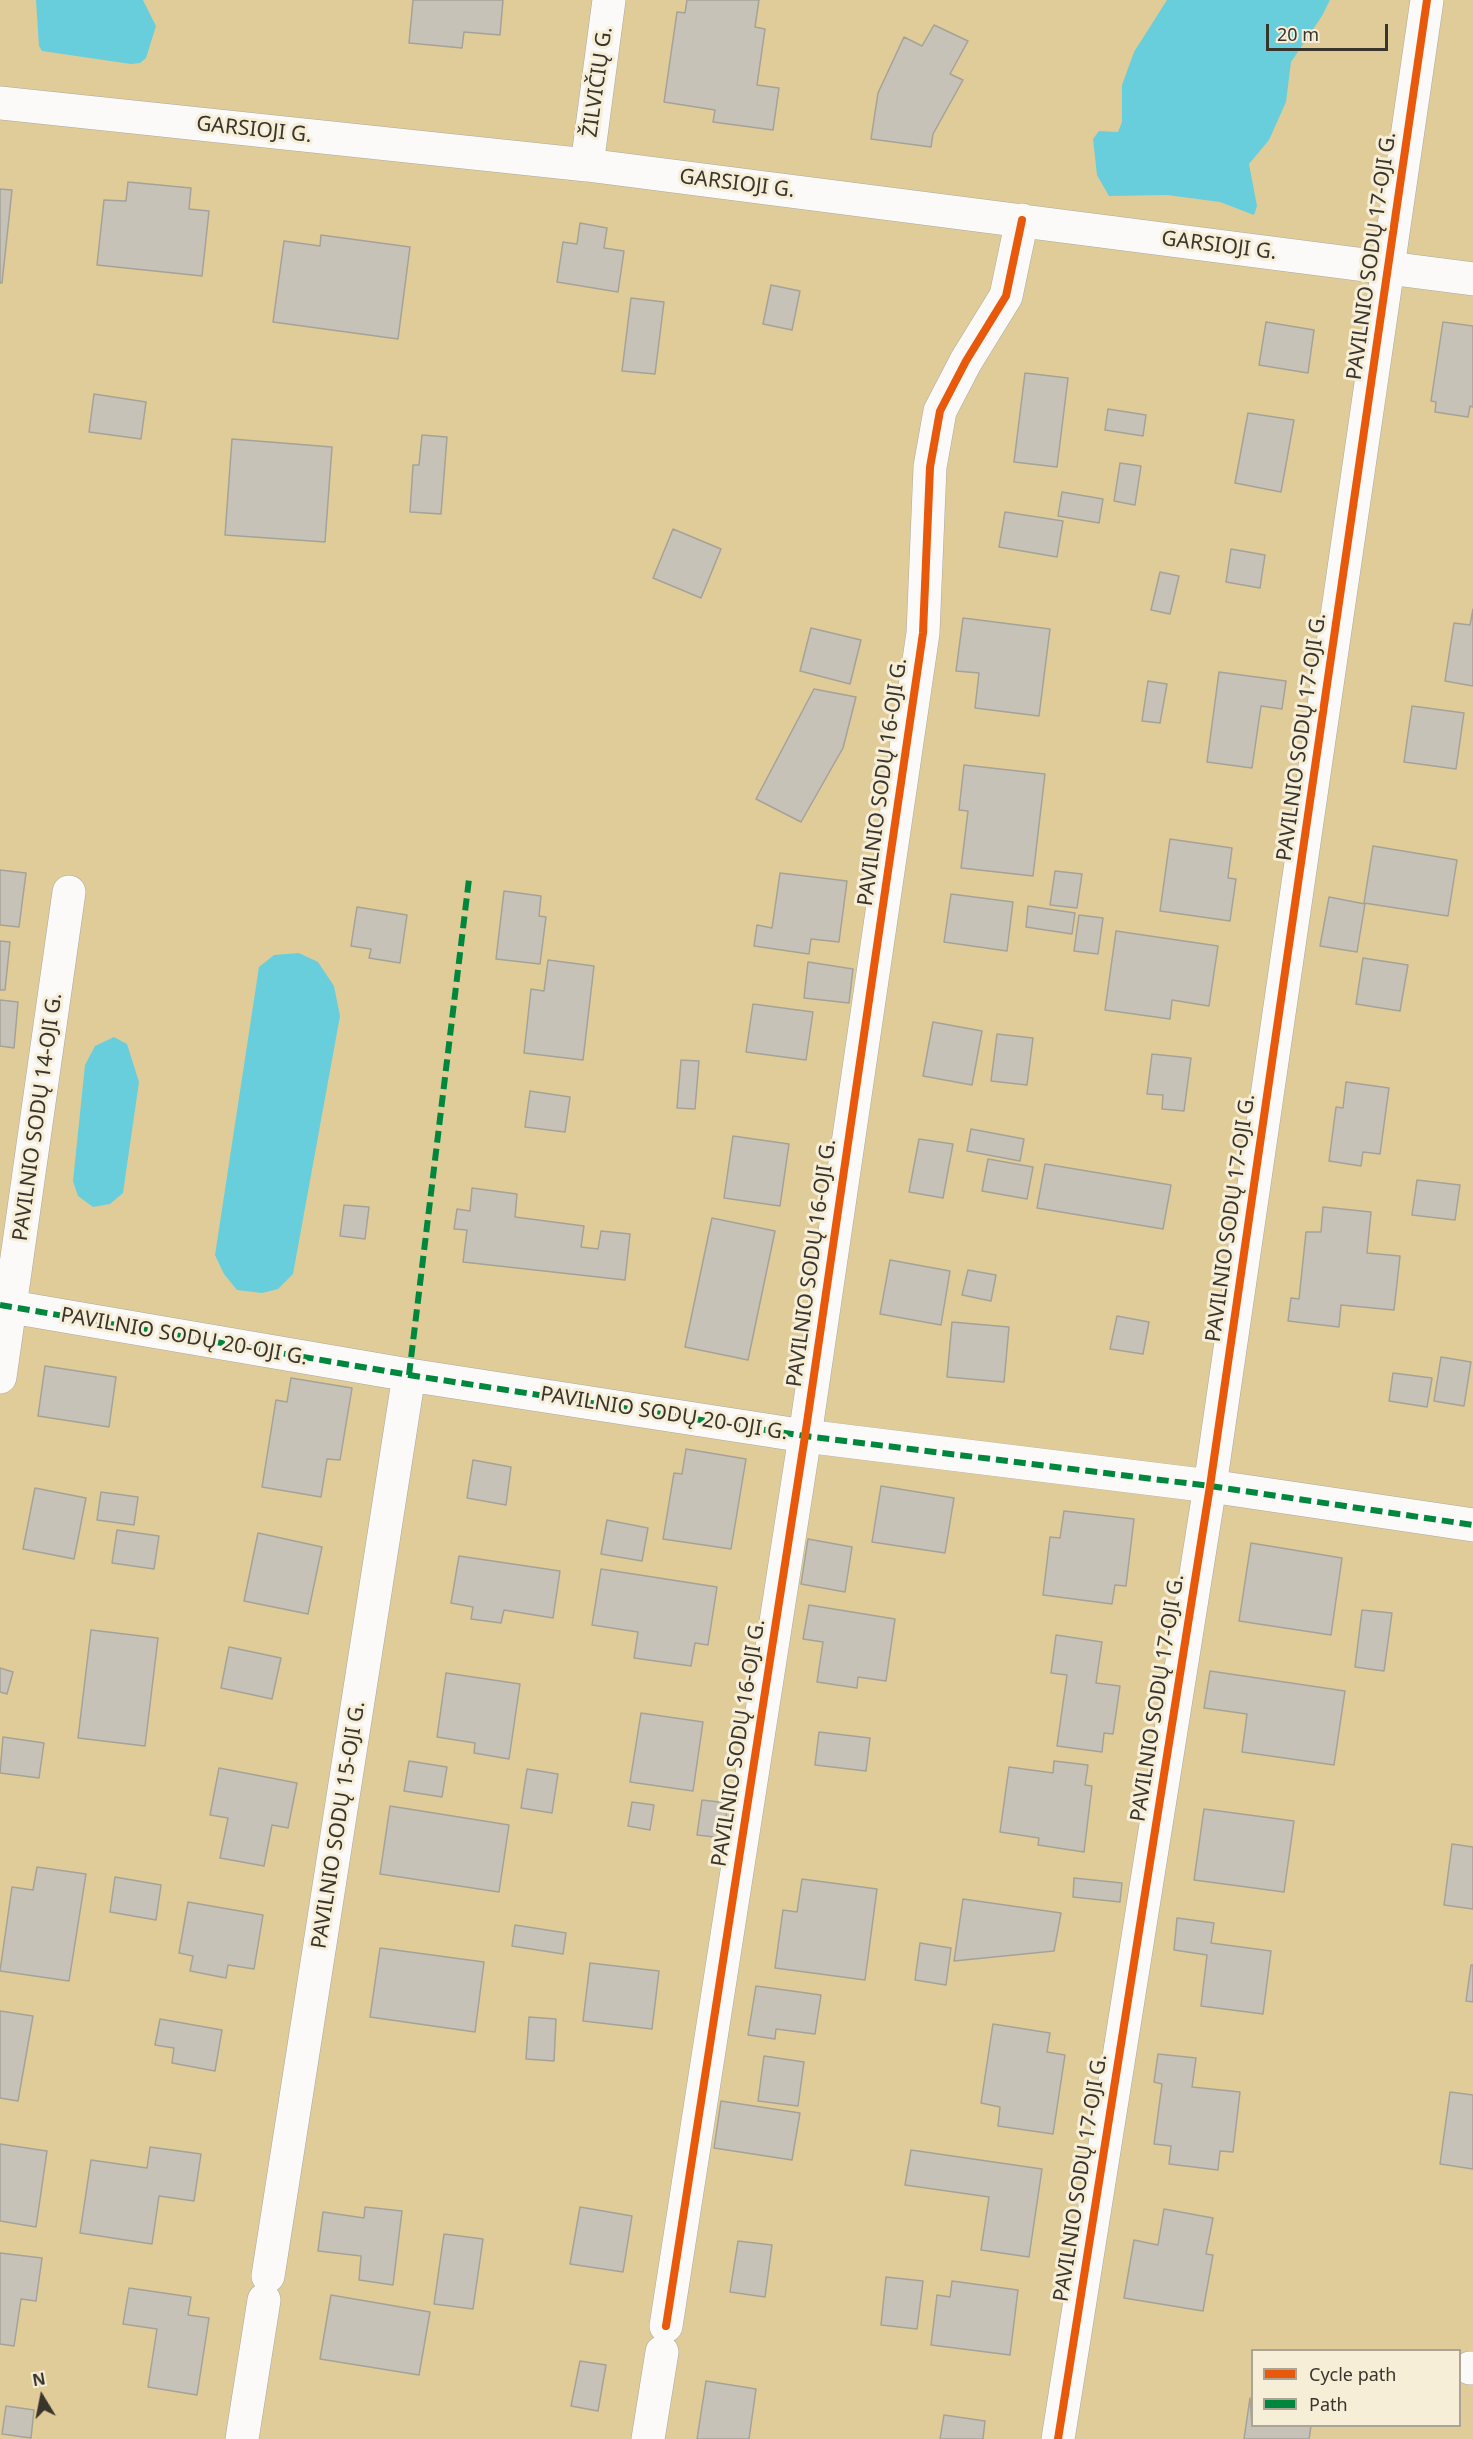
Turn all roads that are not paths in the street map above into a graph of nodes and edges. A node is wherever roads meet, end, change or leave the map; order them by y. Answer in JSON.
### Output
{"nodes":[{"id":1,"x":609,"y":0,"type":"edge"},
{"id":2,"x":1427,"y":0,"type":"edge"},
{"id":3,"x":0,"y":103,"type":"edge"},
{"id":4,"x":587,"y":165,"type":"junction"},
{"id":5,"x":1022,"y":220,"type":"junction"},
{"id":6,"x":1389,"y":268,"type":"junction"},
{"id":7,"x":1473,"y":279,"type":"edge"},
{"id":8,"x":69,"y":892,"type":"dead end"},
{"id":9,"x":6,"y":1306,"type":"edge"},
{"id":10,"x":409,"y":1375,"type":"junction"},
{"id":11,"x":0,"y":1377,"type":"edge"},
{"id":12,"x":805,"y":1436,"type":"junction"},
{"id":13,"x":1210,"y":1486,"type":"junction"},
{"id":14,"x":1473,"y":1525,"type":"edge"},
{"id":15,"x":242,"y":2439,"type":"edge"},
{"id":16,"x":648,"y":2439,"type":"edge"},
{"id":17,"x":1058,"y":2439,"type":"edge"}],
"edges":[{"from":1,"to":4,"type":"street","name":"ŽILVIČIŲ G."},
{"from":2,"to":6,"type":"street","name":"PAVILNIO SODŲ 17-OJI G."},
{"from":3,"to":4,"type":"street","name":"GARSIOJI G."},
{"from":4,"to":5,"type":"street","name":"GARSIOJI G."},
{"from":5,"to":6,"type":"street","name":"GARSIOJI G."},
{"from":5,"to":12,"type":"street","name":"PAVILNIO SODŲ 16-OJI G."},
{"from":6,"to":7,"type":"street","name":"GARSIOJI G."},
{"from":6,"to":13,"type":"street","name":"PAVILNIO SODŲ 17-OJI G."},
{"from":8,"to":9,"type":"street","name":"PAVILNIO SODŲ 14-OJI G."},
{"from":9,"to":10,"type":"street","name":"PAVILNIO SODŲ 20-OJI G."},
{"from":9,"to":11,"type":"street","name":"PAVILNIO SODŲ 14-OJI G."},
{"from":10,"to":12,"type":"street","name":"PAVILNIO SODŲ 20-OJI G."},
{"from":10,"to":15,"type":"street","name":"PAVILNIO SODŲ 15-OJI G."},
{"from":12,"to":13,"type":"street","name":"PAVILNIO SODŲ 20-OJI G."},
{"from":12,"to":16,"type":"street","name":"PAVILNIO SODŲ 16-OJI G."},
{"from":13,"to":14,"type":"street","name":"PAVILNIO SODŲ 20-OJI G."},
{"from":13,"to":17,"type":"street","name":"PAVILNIO SODŲ 17-OJI G."}]}
